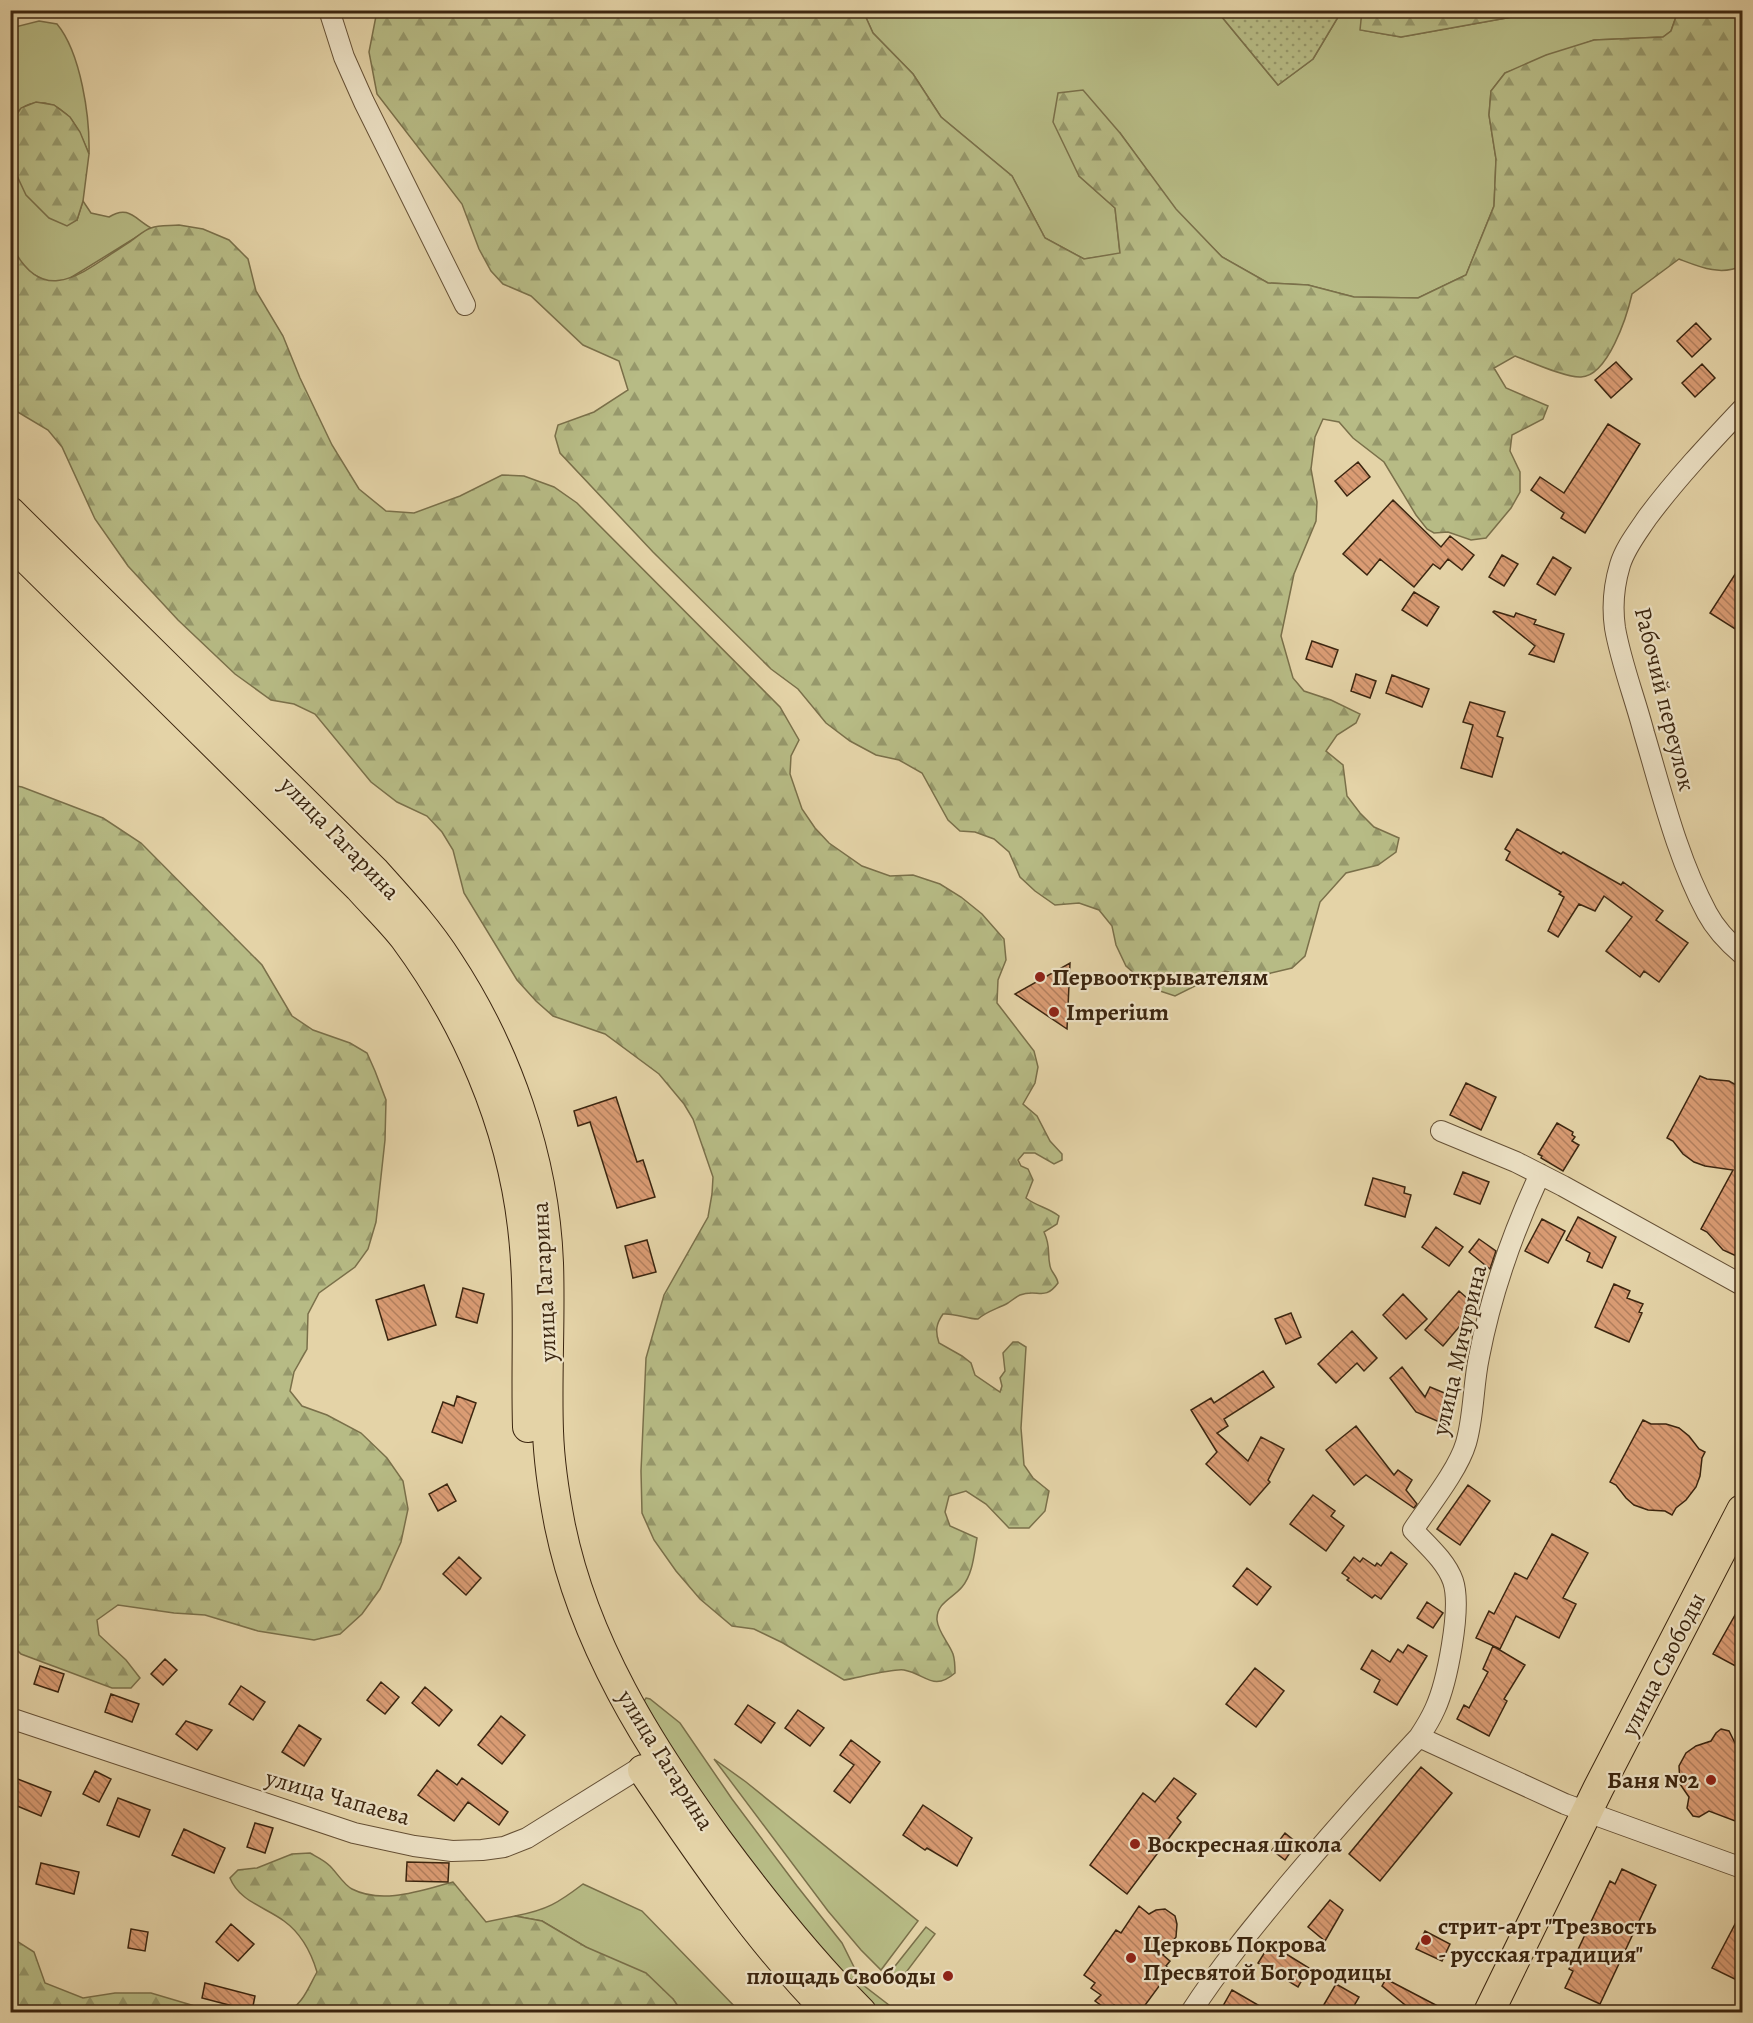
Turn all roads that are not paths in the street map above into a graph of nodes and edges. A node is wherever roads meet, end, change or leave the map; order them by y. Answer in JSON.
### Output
{"nodes":[{"id":1,"x":329,"y":10,"type":"edge"},
{"id":2,"x":465,"y":305,"type":"dead end"},
{"id":3,"x":1743,"y":409,"type":"edge"},
{"id":4,"x":10,"y":512,"type":"edge"},
{"id":5,"x":10,"y":542,"type":"edge"},
{"id":6,"x":1743,"y":954,"type":"edge"},
{"id":7,"x":1442,"y":1131,"type":"dead end"},
{"id":8,"x":1540,"y":1174,"type":"junction"},
{"id":9,"x":1743,"y":1285,"type":"edge"},
{"id":10,"x":1743,"y":1510,"type":"edge"},
{"id":11,"x":10,"y":1718,"type":"edge"},
{"id":12,"x":1419,"y":1737,"type":"junction"},
{"id":13,"x":641,"y":1767,"type":"junction"},
{"id":14,"x":1587,"y":1813,"type":"junction"},
{"id":15,"x":1743,"y":1868,"type":"edge"},
{"id":16,"x":829,"y":2013,"type":"edge"},
{"id":17,"x":861,"y":2013,"type":"edge"},
{"id":18,"x":1191,"y":2013,"type":"edge"},
{"id":19,"x":1490,"y":2013,"type":"edge"}],
"edges":[{"from":1,"to":2,"type":"street"},
{"from":3,"to":6,"type":"street","name":"Рабочий переулок"},
{"from":4,"to":17,"type":"main road","name":"улица Гагарина"},
{"from":5,"to":13,"type":"main road","name":"улица Гагарина"},
{"from":7,"to":8,"type":"street"},
{"from":8,"to":9,"type":"street"},
{"from":8,"to":12,"type":"street","name":"улица Мичурина"},
{"from":10,"to":14,"type":"main road","name":"улица Свободы"},
{"from":11,"to":13,"type":"street","name":"улица Чапаева"},
{"from":12,"to":14,"type":"street"},
{"from":12,"to":18,"type":"street"},
{"from":13,"to":16,"type":"main road","name":"улица Гагарина"},
{"from":14,"to":15,"type":"street"},
{"from":14,"to":19,"type":"main road","name":"улица Свободы"}]}
